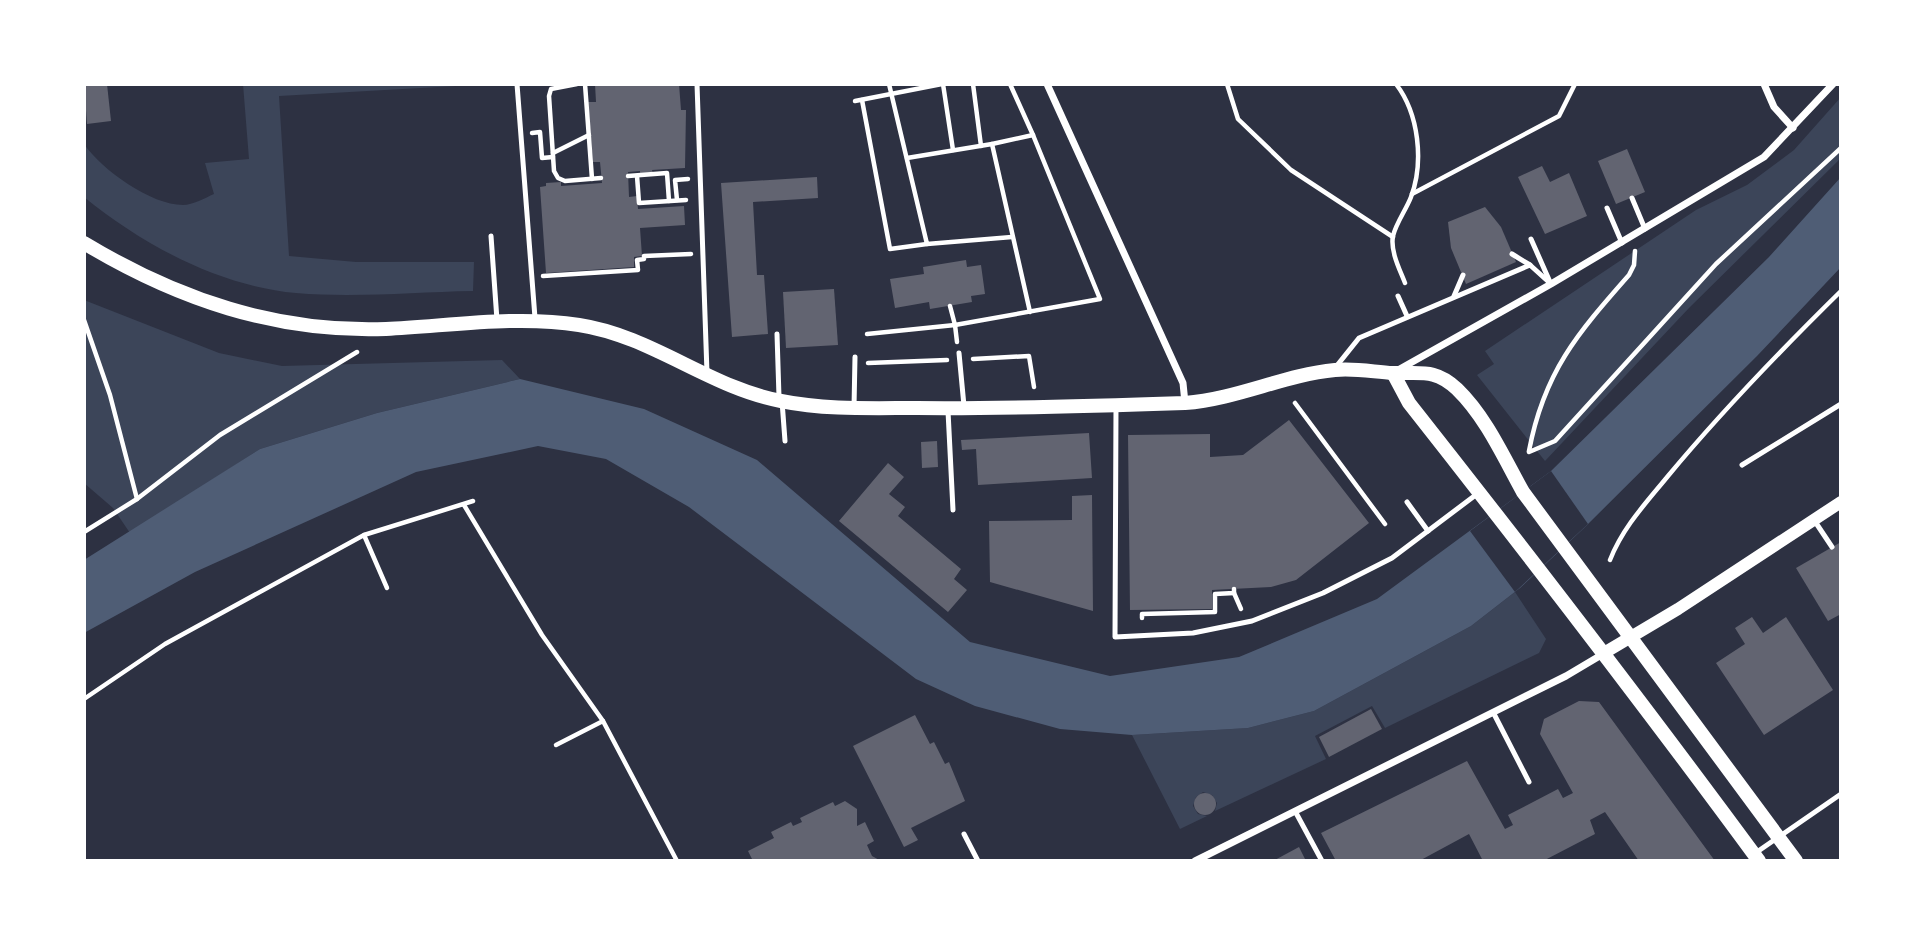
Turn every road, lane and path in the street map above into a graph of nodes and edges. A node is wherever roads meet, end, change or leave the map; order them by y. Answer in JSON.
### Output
{"nodes":[{"id":1,"x":517,"y":84,"type":"edge"},
{"id":2,"x":577,"y":84,"type":"edge"},
{"id":3,"x":585,"y":84,"type":"edge"},
{"id":4,"x":697,"y":84,"type":"edge"},
{"id":5,"x":889,"y":84,"type":"edge"},
{"id":6,"x":943,"y":84,"type":"edge"},
{"id":7,"x":973,"y":84,"type":"edge"},
{"id":8,"x":1010,"y":84,"type":"edge"},
{"id":9,"x":1047,"y":84,"type":"edge"},
{"id":10,"x":1227,"y":84,"type":"edge"},
{"id":11,"x":1396,"y":84,"type":"edge"},
{"id":12,"x":1575,"y":84,"type":"edge"},
{"id":13,"x":1764,"y":84,"type":"edge"},
{"id":14,"x":1833,"y":84,"type":"edge"},
{"id":15,"x":913,"y":87,"type":"edge"},
{"id":16,"x":890,"y":94,"type":"junction"},
{"id":17,"x":1793,"y":128,"type":"junction"},
{"id":18,"x":531,"y":133,"type":"dead end"},
{"id":19,"x":589,"y":135,"type":"junction"},
{"id":20,"x":1032,"y":135,"type":"junction"},
{"id":21,"x":992,"y":144,"type":"junction"},
{"id":22,"x":981,"y":146,"type":"junction"},
{"id":23,"x":1841,"y":148,"type":"edge"},
{"id":24,"x":953,"y":150,"type":"junction"},
{"id":25,"x":553,"y":155,"type":"junction"},
{"id":26,"x":907,"y":158,"type":"junction"},
{"id":27,"x":628,"y":176,"type":"dead end"},
{"id":28,"x":637,"y":176,"type":"junction"},
{"id":29,"x":601,"y":178,"type":"dead end"},
{"id":30,"x":691,"y":178,"type":"dead end"},
{"id":31,"x":592,"y":179,"type":"junction"},
{"id":32,"x":1411,"y":195,"type":"junction"},
{"id":33,"x":1632,"y":198,"type":"dead end"},
{"id":34,"x":677,"y":200,"type":"junction"},
{"id":35,"x":686,"y":200,"type":"dead end"},
{"id":36,"x":669,"y":201,"type":"junction"},
{"id":37,"x":1607,"y":208,"type":"dead end"},
{"id":38,"x":1645,"y":229,"type":"junction"},
{"id":39,"x":491,"y":236,"type":"dead end"},
{"id":40,"x":1013,"y":237,"type":"junction"},
{"id":41,"x":1393,"y":237,"type":"junction"},
{"id":42,"x":1531,"y":239,"type":"dead end"},
{"id":43,"x":84,"y":243,"type":"edge"},
{"id":44,"x":1622,"y":243,"type":"junction"},
{"id":45,"x":927,"y":244,"type":"junction"},
{"id":46,"x":1633,"y":244,"type":"dead end"},
{"id":47,"x":693,"y":254,"type":"dead end"},
{"id":48,"x":1512,"y":254,"type":"dead end"},
{"id":49,"x":1530,"y":265,"type":"junction"},
{"id":50,"x":1463,"y":275,"type":"dead end"},
{"id":51,"x":542,"y":276,"type":"dead end"},
{"id":52,"x":1551,"y":285,"type":"junction"},
{"id":53,"x":1409,"y":291,"type":"dead end"},
{"id":54,"x":1841,"y":291,"type":"edge"},
{"id":55,"x":1398,"y":296,"type":"dead end"},
{"id":56,"x":1454,"y":296,"type":"junction"},
{"id":57,"x":950,"y":306,"type":"dead end"},
{"id":58,"x":1030,"y":312,"type":"junction"},
{"id":59,"x":1407,"y":316,"type":"junction"},
{"id":60,"x":84,"y":320,"type":"edge"},
{"id":61,"x":535,"y":322,"type":"junction"},
{"id":62,"x":497,"y":323,"type":"junction"},
{"id":63,"x":955,"y":325,"type":"junction"},
{"id":64,"x":776,"y":334,"type":"dead end"},
{"id":65,"x":867,"y":334,"type":"dead end"},
{"id":66,"x":357,"y":352,"type":"dead end"},
{"id":67,"x":959,"y":353,"type":"joint"},
{"id":68,"x":855,"y":357,"type":"dead end"},
{"id":69,"x":1334,"y":370,"type":"junction"},
{"id":70,"x":707,"y":373,"type":"junction"},
{"id":71,"x":1393,"y":373,"type":"junction"},
{"id":72,"x":780,"y":401,"type":"junction"},
{"id":73,"x":1185,"y":403,"type":"junction"},
{"id":74,"x":1295,"y":403,"type":"dead end"},
{"id":75,"x":1841,"y":404,"type":"edge"},
{"id":76,"x":1116,"y":405,"type":"junction"},
{"id":77,"x":854,"y":408,"type":"junction"},
{"id":78,"x":948,"y":408,"type":"junction"},
{"id":79,"x":965,"y":408,"type":"junction"},
{"id":80,"x":785,"y":441,"type":"dead end"},
{"id":81,"x":1742,"y":465,"type":"dead end"},
{"id":82,"x":1479,"y":492,"type":"junction"},
{"id":83,"x":137,"y":499,"type":"junction"},
{"id":84,"x":473,"y":501,"type":"dead end"},
{"id":85,"x":1407,"y":502,"type":"dead end"},
{"id":86,"x":1841,"y":502,"type":"edge"},
{"id":87,"x":464,"y":505,"type":"junction"},
{"id":88,"x":953,"y":510,"type":"dead end"},
{"id":89,"x":1814,"y":520,"type":"junction"},
{"id":90,"x":1384,"y":524,"type":"dead end"},
{"id":91,"x":1428,"y":531,"type":"junction"},
{"id":92,"x":84,"y":532,"type":"edge"},
{"id":93,"x":364,"y":536,"type":"junction"},
{"id":94,"x":1832,"y":547,"type":"dead end"},
{"id":95,"x":1610,"y":560,"type":"dead end"},
{"id":96,"x":387,"y":588,"type":"dead end"},
{"id":97,"x":1241,"y":610,"type":"dead end"},
{"id":98,"x":1142,"y":618,"type":"dead end"},
{"id":99,"x":1630,"y":637,"type":"junction"},
{"id":100,"x":1604,"y":653,"type":"junction"},
{"id":101,"x":84,"y":699,"type":"edge"},
{"id":102,"x":1493,"y":712,"type":"junction"},
{"id":103,"x":603,"y":721,"type":"junction"},
{"id":104,"x":556,"y":745,"type":"dead end"},
{"id":105,"x":1528,"y":782,"type":"dead end"},
{"id":106,"x":1841,"y":794,"type":"edge"},
{"id":107,"x":1295,"y":811,"type":"junction"},
{"id":108,"x":964,"y":834,"type":"dead end"},
{"id":109,"x":1778,"y":838,"type":"junction"},
{"id":110,"x":1757,"y":858,"type":"edge"},
{"id":111,"x":677,"y":861,"type":"edge"},
{"id":112,"x":978,"y":861,"type":"edge"},
{"id":113,"x":1195,"y":861,"type":"edge"},
{"id":114,"x":1321,"y":861,"type":"edge"},
{"id":115,"x":1796,"y":861,"type":"edge"}],
"edges":[{"from":1,"to":61,"type":"lane"},
{"from":2,"to":25,"type":"path"},
{"from":3,"to":19,"type":"path"},
{"from":4,"to":70,"type":"lane"},
{"from":5,"to":16,"type":"path"},
{"from":6,"to":15,"type":"path"},
{"from":6,"to":24,"type":"path"},
{"from":7,"to":22,"type":"path"},
{"from":8,"to":20,"type":"path"},
{"from":9,"to":73,"type":"street"},
{"from":10,"to":41,"type":"path"},
{"from":11,"to":32,"type":"path"},
{"from":12,"to":32,"type":"path"},
{"from":13,"to":17,"type":"street"},
{"from":14,"to":17,"type":"street"},
{"from":15,"to":16,"type":"path"},
{"from":16,"to":26,"type":"path"},
{"from":16,"to":45,"type":"path"},
{"from":17,"to":38,"type":"street"},
{"from":18,"to":25,"type":"path"},
{"from":19,"to":25,"type":"path"},
{"from":19,"to":31,"type":"path"},
{"from":20,"to":21,"type":"path"},
{"from":20,"to":58,"type":"path"},
{"from":21,"to":22,"type":"path"},
{"from":21,"to":40,"type":"path"},
{"from":22,"to":24,"type":"path"},
{"from":23,"to":46,"type":"path"},
{"from":24,"to":26,"type":"path"},
{"from":25,"to":31,"type":"path"},
{"from":26,"to":45,"type":"path"},
{"from":27,"to":28,"type":"path"},
{"from":28,"to":36,"type":"path"},
{"from":28,"to":36,"type":"path"},
{"from":29,"to":31,"type":"path"},
{"from":30,"to":34,"type":"path"},
{"from":32,"to":41,"type":"path"},
{"from":33,"to":38,"type":"lane"},
{"from":34,"to":35,"type":"path"},
{"from":34,"to":36,"type":"path"},
{"from":37,"to":44,"type":"lane"},
{"from":38,"to":44,"type":"street"},
{"from":39,"to":62,"type":"lane"},
{"from":40,"to":45,"type":"path"},
{"from":40,"to":58,"type":"path"},
{"from":41,"to":53,"type":"path"},
{"from":42,"to":52,"type":"lane"},
{"from":43,"to":62,"type":"main road"},
{"from":44,"to":52,"type":"street"},
{"from":47,"to":51,"type":"path"},
{"from":48,"to":49,"type":"lane"},
{"from":49,"to":52,"type":"lane"},
{"from":49,"to":56,"type":"lane"},
{"from":50,"to":56,"type":"lane"},
{"from":52,"to":71,"type":"street"},
{"from":54,"to":95,"type":"path"},
{"from":55,"to":59,"type":"lane"},
{"from":56,"to":59,"type":"lane"},
{"from":57,"to":63,"type":"path"},
{"from":58,"to":63,"type":"path"},
{"from":59,"to":69,"type":"lane"},
{"from":60,"to":83,"type":"path"},
{"from":61,"to":62,"type":"main road"},
{"from":61,"to":70,"type":"main road"},
{"from":63,"to":65,"type":"path"},
{"from":63,"to":67,"type":"path"},
{"from":64,"to":72,"type":"lane"},
{"from":66,"to":83,"type":"path"},
{"from":67,"to":79,"type":"lane"},
{"from":68,"to":77,"type":"lane"},
{"from":69,"to":71,"type":"main road"},
{"from":69,"to":73,"type":"main road"},
{"from":70,"to":72,"type":"main road"},
{"from":71,"to":82,"type":"main road"},
{"from":71,"to":99,"type":"main road"},
{"from":72,"to":77,"type":"main road"},
{"from":72,"to":80,"type":"lane"},
{"from":73,"to":76,"type":"main road"},
{"from":74,"to":90,"type":"path"},
{"from":75,"to":81,"type":"lane"},
{"from":76,"to":79,"type":"main road"},
{"from":76,"to":91,"type":"lane"},
{"from":77,"to":78,"type":"main road"},
{"from":78,"to":79,"type":"main road"},
{"from":78,"to":88,"type":"lane"},
{"from":82,"to":91,"type":"lane"},
{"from":82,"to":100,"type":"main road"},
{"from":83,"to":92,"type":"path"},
{"from":84,"to":87,"type":"path"},
{"from":85,"to":91,"type":"lane"},
{"from":86,"to":89,"type":"street"},
{"from":87,"to":93,"type":"path"},
{"from":87,"to":103,"type":"path"},
{"from":89,"to":94,"type":"lane"},
{"from":89,"to":99,"type":"street"},
{"from":93,"to":96,"type":"path"},
{"from":93,"to":101,"type":"path"},
{"from":97,"to":98,"type":"path"},
{"from":99,"to":100,"type":"street"},
{"from":99,"to":109,"type":"main road"},
{"from":100,"to":102,"type":"street"},
{"from":100,"to":110,"type":"main road"},
{"from":102,"to":105,"type":"lane"},
{"from":102,"to":107,"type":"street"},
{"from":103,"to":104,"type":"path"},
{"from":103,"to":111,"type":"path"},
{"from":106,"to":109,"type":"lane"},
{"from":107,"to":113,"type":"street"},
{"from":107,"to":114,"type":"lane"},
{"from":108,"to":112,"type":"lane"},
{"from":109,"to":110,"type":"lane"},
{"from":109,"to":115,"type":"main road"}]}
